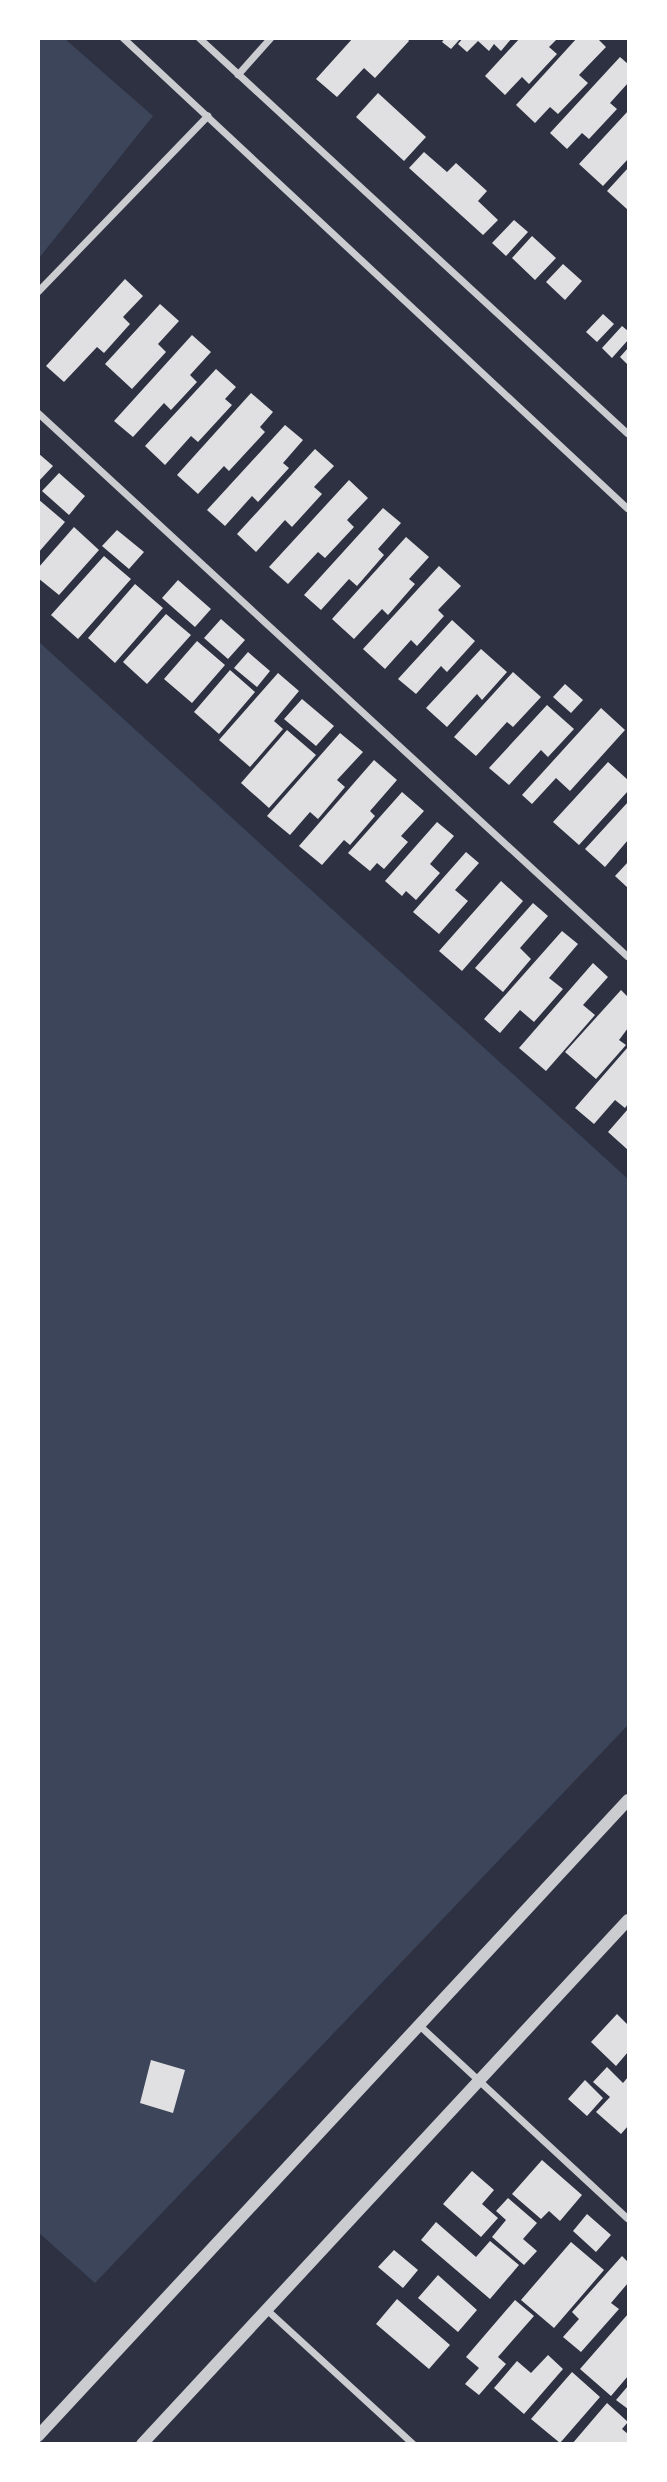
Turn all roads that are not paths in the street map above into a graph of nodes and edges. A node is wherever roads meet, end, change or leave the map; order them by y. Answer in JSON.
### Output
{"nodes":[{"id":1,"x":123,"y":38,"type":"edge"},
{"id":2,"x":199,"y":38,"type":"edge"},
{"id":3,"x":271,"y":38,"type":"edge"},
{"id":4,"x":238,"y":75,"type":"junction"},
{"id":5,"x":208,"y":116,"type":"junction"},
{"id":6,"x":38,"y":292,"type":"edge"},
{"id":7,"x":38,"y":413,"type":"edge"},
{"id":8,"x":628,"y":434,"type":"edge"},
{"id":9,"x":628,"y":509,"type":"edge"},
{"id":10,"x":628,"y":957,"type":"edge"},
{"id":11,"x":628,"y":1800,"type":"edge"},
{"id":12,"x":628,"y":1920,"type":"edge"},
{"id":13,"x":420,"y":2026,"type":"junction"},
{"id":14,"x":477,"y":2081,"type":"junction"},
{"id":15,"x":628,"y":2219,"type":"edge"},
{"id":16,"x":267,"y":2310,"type":"junction"},
{"id":17,"x":38,"y":2436,"type":"edge"},
{"id":18,"x":142,"y":2444,"type":"edge"},
{"id":19,"x":413,"y":2444,"type":"edge"}],
"edges":[{"from":1,"to":5,"type":"street"},
{"from":2,"to":4,"type":"street"},
{"from":3,"to":4,"type":"street"},
{"from":4,"to":8,"type":"street"},
{"from":5,"to":6,"type":"street"},
{"from":5,"to":9,"type":"street"},
{"from":7,"to":10,"type":"street"},
{"from":11,"to":13,"type":"street"},
{"from":12,"to":14,"type":"street"},
{"from":13,"to":14,"type":"street"},
{"from":13,"to":17,"type":"street"},
{"from":14,"to":15,"type":"street"},
{"from":14,"to":16,"type":"street"},
{"from":16,"to":18,"type":"street"},
{"from":16,"to":19,"type":"street"}]}
